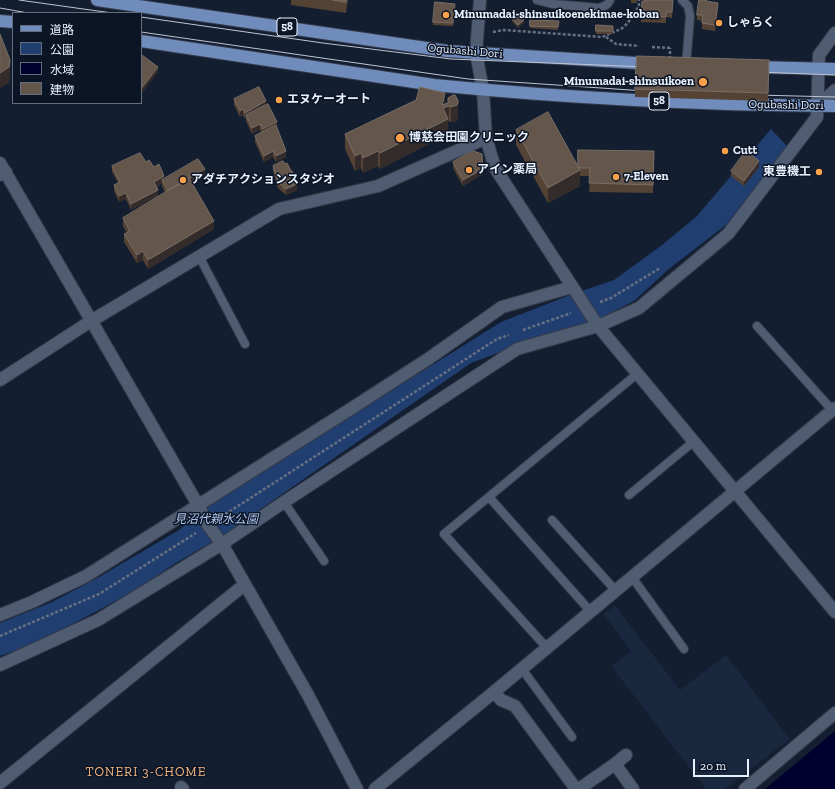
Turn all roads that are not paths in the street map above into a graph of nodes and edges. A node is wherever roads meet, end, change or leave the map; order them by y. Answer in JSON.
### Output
{"nodes":[{"id":1,"x":97,"y":0,"type":"edge"},
{"id":2,"x":480,"y":0,"type":"edge"},
{"id":3,"x":537,"y":0,"type":"edge"},
{"id":4,"x":610,"y":0,"type":"edge"},
{"id":5,"x":682,"y":0,"type":"edge"},
{"id":6,"x":0,"y":21,"type":"edge"},
{"id":7,"x":12,"y":22,"type":"edge"},
{"id":8,"x":835,"y":33,"type":"edge"},
{"id":9,"x":142,"y":41,"type":"edge"},
{"id":10,"x":476,"y":53,"type":"junction"},
{"id":11,"x":674,"y":65,"type":"junction"},
{"id":12,"x":701,"y":66,"type":"edge"},
{"id":13,"x":740,"y":67,"type":"edge"},
{"id":14,"x":818,"y":69,"type":"junction"},
{"id":15,"x":835,"y":69,"type":"edge"},
{"id":16,"x":483,"y":90,"type":"junction"},
{"id":17,"x":835,"y":90,"type":"edge"},
{"id":18,"x":818,"y":106,"type":"junction"},
{"id":19,"x":835,"y":106,"type":"edge"},
{"id":20,"x":486,"y":138,"type":"junction"},
{"id":21,"x":2,"y":170,"type":"edge"},
{"id":22,"x":199,"y":256,"type":"junction"},
{"id":23,"x":572,"y":287,"type":"junction"},
{"id":24,"x":91,"y":321,"type":"junction"},
{"id":25,"x":598,"y":326,"type":"junction"},
{"id":26,"x":757,"y":326,"type":"dead end"},
{"id":27,"x":245,"y":344,"type":"dead end"},
{"id":28,"x":637,"y":374,"type":"junction"},
{"id":29,"x":0,"y":380,"type":"edge"},
{"id":30,"x":833,"y":409,"type":"edge"},
{"id":31,"x":693,"y":442,"type":"junction"},
{"id":32,"x":734,"y":492,"type":"junction"},
{"id":33,"x":629,"y":495,"type":"dead end"},
{"id":34,"x":489,"y":497,"type":"junction"},
{"id":35,"x":284,"y":502,"type":"junction"},
{"id":36,"x":198,"y":505,"type":"junction"},
{"id":37,"x":552,"y":520,"type":"dead end"},
{"id":38,"x":222,"y":544,"type":"junction"},
{"id":39,"x":324,"y":561,"type":"dead end"},
{"id":40,"x":632,"y":578,"type":"junction"},
{"id":41,"x":244,"y":585,"type":"junction"},
{"id":42,"x":616,"y":591,"type":"junction"},
{"id":43,"x":591,"y":612,"type":"junction"},
{"id":44,"x":835,"y":612,"type":"edge"},
{"id":45,"x":0,"y":614,"type":"edge"},
{"id":46,"x":547,"y":648,"type":"junction"},
{"id":47,"x":684,"y":649,"type":"dead end"},
{"id":48,"x":0,"y":665,"type":"edge"},
{"id":49,"x":522,"y":669,"type":"junction"},
{"id":50,"x":494,"y":692,"type":"junction"},
{"id":51,"x":835,"y":713,"type":"edge"},
{"id":52,"x":572,"y":737,"type":"dead end"},
{"id":53,"x":626,"y":755,"type":"dead end"},
{"id":54,"x":615,"y":764,"type":"junction"},
{"id":55,"x":0,"y":784,"type":"edge"},
{"id":56,"x":357,"y":789,"type":"edge"},
{"id":57,"x":375,"y":789,"type":"edge"},
{"id":58,"x":576,"y":789,"type":"edge"},
{"id":59,"x":580,"y":789,"type":"edge"},
{"id":60,"x":632,"y":789,"type":"edge"},
{"id":61,"x":745,"y":789,"type":"edge"}],
"edges":[{"from":1,"to":10,"type":"main road","name":"Ogubashi Dori","number":"58"},
{"from":2,"to":10,"type":"street"},
{"from":3,"to":4,"type":"lane"},
{"from":5,"to":11,"type":"lane"},
{"from":6,"to":7,"type":"main road"},
{"from":8,"to":14,"type":"street"},
{"from":9,"to":16,"type":"main road","name":"Ogubashi Dori","number":"58"},
{"from":10,"to":11,"type":"main road","name":"Ogubashi Dori","number":"58"},
{"from":10,"to":16,"type":"street"},
{"from":11,"to":12,"type":"main road","name":"Ogubashi Dori","number":"58"},
{"from":13,"to":14,"type":"main road"},
{"from":14,"to":15,"type":"main road"},
{"from":14,"to":18,"type":"street"},
{"from":16,"to":18,"type":"main road","name":"Ogubashi Dori","number":"58"},
{"from":16,"to":20,"type":"street"},
{"from":17,"to":18,"type":"street"},
{"from":18,"to":19,"type":"main road","name":"Ogubashi Dori","number":"58"},
{"from":18,"to":25,"type":"street"},
{"from":20,"to":22,"type":"street"},
{"from":20,"to":23,"type":"street"},
{"from":21,"to":24,"type":"street"},
{"from":22,"to":24,"type":"street"},
{"from":22,"to":27,"type":"lane"},
{"from":23,"to":25,"type":"street"},
{"from":23,"to":36,"type":"street"},
{"from":24,"to":29,"type":"street"},
{"from":24,"to":36,"type":"street"},
{"from":25,"to":28,"type":"street"},
{"from":25,"to":35,"type":"street"},
{"from":26,"to":30,"type":"lane"},
{"from":28,"to":31,"type":"street"},
{"from":28,"to":34,"type":"lane"},
{"from":30,"to":32,"type":"street"},
{"from":31,"to":32,"type":"street"},
{"from":31,"to":33,"type":"lane"},
{"from":32,"to":40,"type":"street"},
{"from":32,"to":44,"type":"street"},
{"from":34,"to":43,"type":"lane"},
{"from":34,"to":46,"type":"lane"},
{"from":35,"to":38,"type":"street"},
{"from":35,"to":39,"type":"lane"},
{"from":36,"to":38,"type":"street"},
{"from":36,"to":45,"type":"street"},
{"from":37,"to":42,"type":"lane"},
{"from":38,"to":41,"type":"street"},
{"from":38,"to":48,"type":"street"},
{"from":40,"to":42,"type":"street"},
{"from":40,"to":47,"type":"lane"},
{"from":41,"to":55,"type":"street"},
{"from":41,"to":56,"type":"street"},
{"from":42,"to":43,"type":"street"},
{"from":43,"to":46,"type":"street"},
{"from":46,"to":49,"type":"street"},
{"from":49,"to":50,"type":"street"},
{"from":49,"to":52,"type":"lane"},
{"from":50,"to":57,"type":"street"},
{"from":50,"to":58,"type":"street"},
{"from":51,"to":61,"type":"street"},
{"from":53,"to":54,"type":"street"},
{"from":54,"to":59,"type":"street"},
{"from":54,"to":60,"type":"street"}]}
